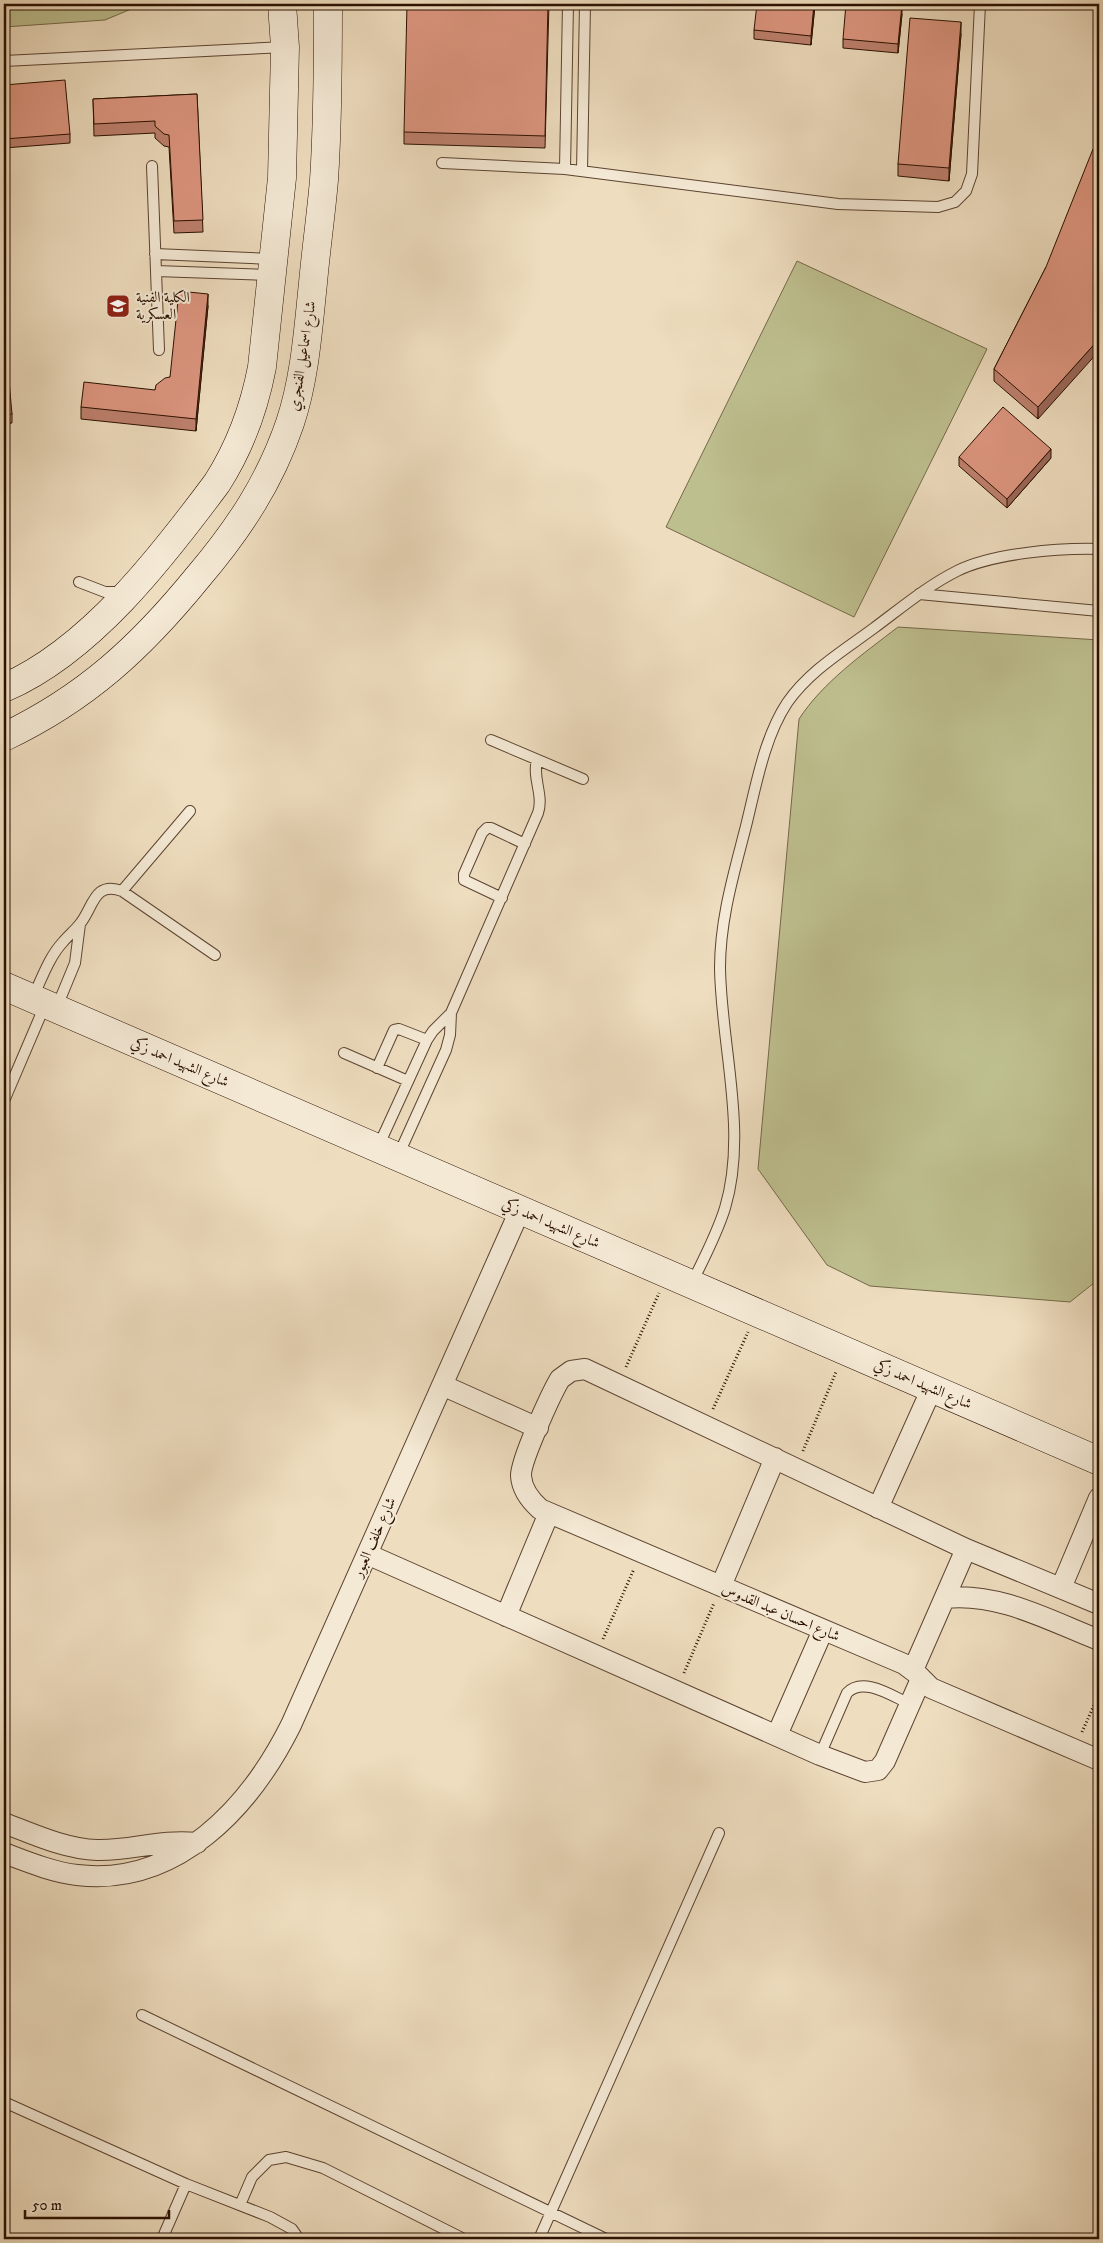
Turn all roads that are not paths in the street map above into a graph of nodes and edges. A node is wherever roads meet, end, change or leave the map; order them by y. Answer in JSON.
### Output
{"nodes":[{"id":1,"x":282,"y":4,"type":"edge"},
{"id":2,"x":328,"y":4,"type":"edge"},
{"id":3,"x":568,"y":4,"type":"edge"},
{"id":4,"x":585,"y":4,"type":"edge"},
{"id":5,"x":980,"y":4,"type":"edge"},
{"id":6,"x":285,"y":47,"type":"junction"},
{"id":7,"x":4,"y":61,"type":"edge"},
{"id":8,"x":442,"y":163,"type":"dead end"},
{"id":9,"x":152,"y":166,"type":"dead end"},
{"id":10,"x":565,"y":168,"type":"junction"},
{"id":11,"x":582,"y":171,"type":"junction"},
{"id":12,"x":155,"y":254,"type":"junction"},
{"id":13,"x":272,"y":267,"type":"junction"},
{"id":14,"x":156,"y":271,"type":"junction"},
{"id":15,"x":159,"y":350,"type":"dead end"},
{"id":16,"x":1099,"y":549,"type":"edge"},
{"id":17,"x":79,"y":582,"type":"dead end"},
{"id":18,"x":128,"y":592,"type":"junction"},
{"id":19,"x":919,"y":594,"type":"junction"},
{"id":20,"x":1099,"y":611,"type":"edge"},
{"id":21,"x":4,"y":688,"type":"edge"},
{"id":22,"x":4,"y":736,"type":"edge"},
{"id":23,"x":491,"y":740,"type":"dead end"},
{"id":24,"x":537,"y":760,"type":"junction"},
{"id":25,"x":583,"y":779,"type":"dead end"},
{"id":26,"x":190,"y":811,"type":"dead end"},
{"id":27,"x":525,"y":844,"type":"junction"},
{"id":28,"x":122,"y":891,"type":"junction"},
{"id":29,"x":502,"y":898,"type":"junction"},
{"id":30,"x":80,"y":924,"type":"junction"},
{"id":31,"x":215,"y":955,"type":"dead end"},
{"id":32,"x":4,"y":986,"type":"edge"},
{"id":33,"x":45,"y":1004,"type":"junction"},
{"id":34,"x":451,"y":1013,"type":"junction"},
{"id":35,"x":427,"y":1040,"type":"junction"},
{"id":36,"x":344,"y":1053,"type":"dead end"},
{"id":37,"x":377,"y":1068,"type":"junction"},
{"id":38,"x":408,"y":1081,"type":"junction"},
{"id":39,"x":4,"y":1101,"type":"edge"},
{"id":40,"x":388,"y":1152,"type":"junction"},
{"id":41,"x":520,"y":1210,"type":"junction"},
{"id":42,"x":679,"y":1278,"type":"junction"},
{"id":43,"x":442,"y":1385,"type":"junction"},
{"id":44,"x":932,"y":1388,"type":"junction"},
{"id":45,"x":538,"y":1428,"type":"junction"},
{"id":46,"x":775,"y":1458,"type":"junction"},
{"id":47,"x":1099,"y":1461,"type":"edge"},
{"id":48,"x":1099,"y":1498,"type":"edge"},
{"id":49,"x":878,"y":1508,"type":"junction"},
{"id":50,"x":549,"y":1513,"type":"junction"},
{"id":51,"x":966,"y":1549,"type":"junction"},
{"id":52,"x":367,"y":1554,"type":"junction"},
{"id":53,"x":721,"y":1586,"type":"junction"},
{"id":54,"x":1061,"y":1588,"type":"junction"},
{"id":55,"x":944,"y":1598,"type":"junction"},
{"id":56,"x":1099,"y":1604,"type":"edge"},
{"id":57,"x":506,"y":1616,"type":"junction"},
{"id":58,"x":823,"y":1630,"type":"junction"},
{"id":59,"x":1099,"y":1640,"type":"edge"},
{"id":60,"x":917,"y":1675,"type":"junction"},
{"id":61,"x":910,"y":1704,"type":"junction"},
{"id":62,"x":777,"y":1735,"type":"junction"},
{"id":63,"x":820,"y":1755,"type":"junction"},
{"id":64,"x":1099,"y":1760,"type":"edge"},
{"id":65,"x":4,"y":1823,"type":"edge"},
{"id":66,"x":719,"y":1833,"type":"dead end"},
{"id":67,"x":197,"y":1843,"type":"junction"},
{"id":68,"x":4,"y":1853,"type":"edge"},
{"id":69,"x":142,"y":2015,"type":"dead end"},
{"id":70,"x":4,"y":2102,"type":"edge"},
{"id":71,"x":186,"y":2184,"type":"junction"},
{"id":72,"x":240,"y":2205,"type":"junction"},
{"id":73,"x":550,"y":2212,"type":"junction"},
{"id":74,"x":162,"y":2239,"type":"edge"},
{"id":75,"x":299,"y":2239,"type":"edge"},
{"id":76,"x":464,"y":2239,"type":"edge"},
{"id":77,"x":539,"y":2239,"type":"edge"},
{"id":78,"x":606,"y":2239,"type":"edge"}],
"edges":[{"from":1,"to":6,"type":"main road"},
{"from":2,"to":22,"type":"main road","name":"شارع اسماعيل الفنجري"},
{"from":3,"to":10,"type":"lane"},
{"from":4,"to":11,"type":"lane"},
{"from":5,"to":11,"type":"lane"},
{"from":6,"to":7,"type":"lane"},
{"from":6,"to":13,"type":"main road"},
{"from":8,"to":10,"type":"lane"},
{"from":9,"to":12,"type":"lane"},
{"from":10,"to":11,"type":"lane"},
{"from":12,"to":13,"type":"lane"},
{"from":12,"to":14,"type":"lane"},
{"from":13,"to":14,"type":"lane"},
{"from":13,"to":18,"type":"main road"},
{"from":14,"to":15,"type":"lane"},
{"from":16,"to":19,"type":"lane"},
{"from":17,"to":18,"type":"lane"},
{"from":18,"to":21,"type":"main road"},
{"from":19,"to":20,"type":"lane"},
{"from":19,"to":42,"type":"lane"},
{"from":23,"to":24,"type":"lane"},
{"from":24,"to":25,"type":"lane"},
{"from":24,"to":27,"type":"lane"},
{"from":26,"to":28,"type":"lane"},
{"from":27,"to":29,"type":"lane"},
{"from":27,"to":29,"type":"lane"},
{"from":28,"to":30,"type":"lane"},
{"from":28,"to":31,"type":"lane"},
{"from":29,"to":34,"type":"lane"},
{"from":30,"to":33,"type":"lane"},
{"from":30,"to":33,"type":"lane"},
{"from":32,"to":33,"type":"main road","name":"شارع الشهيد احمد زكي"},
{"from":33,"to":39,"type":"lane"},
{"from":33,"to":40,"type":"main road","name":"شارع الشهيد احمد زكي"},
{"from":34,"to":35,"type":"lane"},
{"from":34,"to":40,"type":"lane"},
{"from":35,"to":37,"type":"lane"},
{"from":35,"to":38,"type":"lane"},
{"from":36,"to":37,"type":"lane"},
{"from":37,"to":38,"type":"lane"},
{"from":38,"to":40,"type":"lane"},
{"from":40,"to":41,"type":"main road","name":"شارع الشهيد احمد زكي"},
{"from":41,"to":42,"type":"main road","name":"شارع الشهيد احمد زكي"},
{"from":41,"to":43,"type":"street","name":"شارع خلف العبور"},
{"from":42,"to":44,"type":"main road","name":"شارع الشهيد احمد زكي"},
{"from":43,"to":45,"type":"street"},
{"from":43,"to":52,"type":"street","name":"شارع خلف العبور"},
{"from":44,"to":47,"type":"main road","name":"شارع الشهيد احمد زكي"},
{"from":44,"to":49,"type":"street"},
{"from":45,"to":46,"type":"street","name":"شارع احسان عبد القدوس"},
{"from":45,"to":50,"type":"street","name":"شارع احسان عبد القدوس"},
{"from":46,"to":49,"type":"street","name":"شارع احسان عبد القدوس"},
{"from":46,"to":53,"type":"street"},
{"from":48,"to":54,"type":"street"},
{"from":49,"to":51,"type":"street","name":"شارع احسان عبد القدوس"},
{"from":50,"to":53,"type":"street","name":"شارع احسان عبد القدوس"},
{"from":50,"to":57,"type":"street"},
{"from":51,"to":54,"type":"street","name":"شارع احسان عبد القدوس"},
{"from":51,"to":55,"type":"street"},
{"from":52,"to":57,"type":"street"},
{"from":52,"to":67,"type":"street","name":"شارع خلف العبور"},
{"from":53,"to":58,"type":"street","name":"شارع احسان عبد القدوس"},
{"from":54,"to":56,"type":"street","name":"شارع احسان عبد القدوس"},
{"from":55,"to":59,"type":"street"},
{"from":55,"to":60,"type":"street"},
{"from":57,"to":62,"type":"street"},
{"from":58,"to":60,"type":"street","name":"شارع احسان عبد القدوس"},
{"from":58,"to":62,"type":"street"},
{"from":60,"to":61,"type":"street"},
{"from":60,"to":64,"type":"street","name":"شارع احسان عبد القدوس"},
{"from":61,"to":63,"type":"street"},
{"from":61,"to":63,"type":"lane"},
{"from":62,"to":63,"type":"street"},
{"from":65,"to":67,"type":"street"},
{"from":66,"to":73,"type":"lane"},
{"from":67,"to":68,"type":"street","name":"شارع خلف العبور"},
{"from":69,"to":73,"type":"lane"},
{"from":70,"to":71,"type":"lane"},
{"from":71,"to":72,"type":"lane"},
{"from":71,"to":74,"type":"lane"},
{"from":72,"to":75,"type":"lane"},
{"from":72,"to":76,"type":"lane"},
{"from":73,"to":77,"type":"lane"},
{"from":73,"to":78,"type":"lane"}]}
